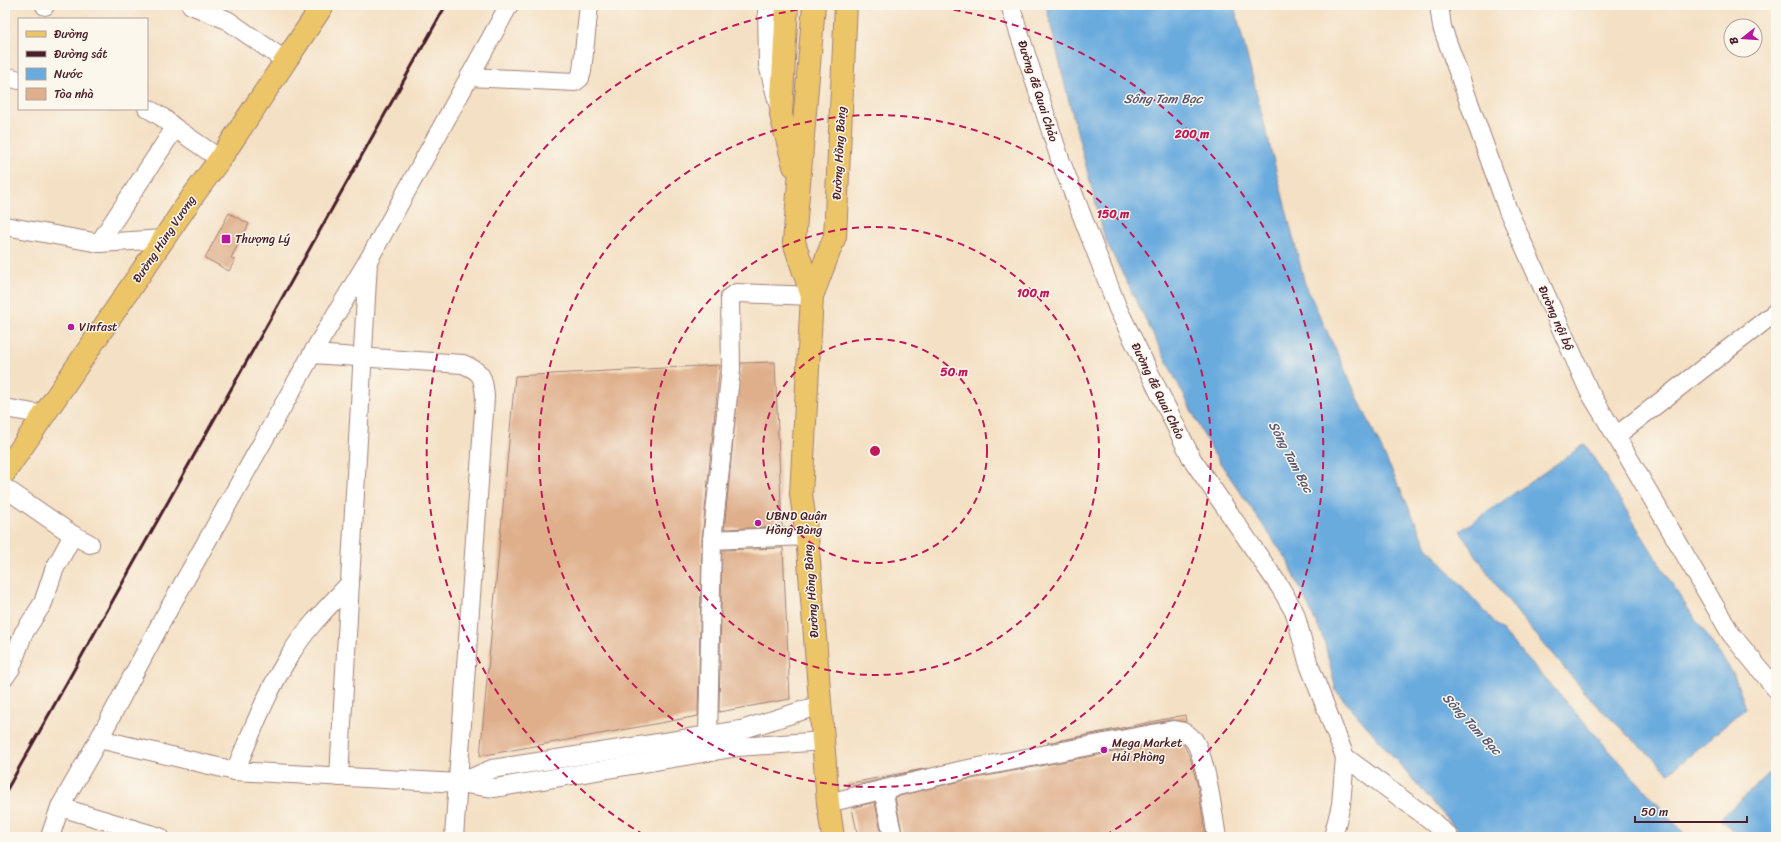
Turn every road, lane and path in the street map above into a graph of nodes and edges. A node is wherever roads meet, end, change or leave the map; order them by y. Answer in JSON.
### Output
{"nodes":[{"id":1,"x":191,"y":5,"type":"edge"},
{"id":2,"x":323,"y":5,"type":"edge"},
{"id":3,"x":509,"y":5,"type":"edge"},
{"id":4,"x":589,"y":5,"type":"edge"},
{"id":5,"x":767,"y":5,"type":"edge"},
{"id":6,"x":788,"y":5,"type":"edge"},
{"id":7,"x":814,"y":5,"type":"edge"},
{"id":8,"x":846,"y":5,"type":"edge"},
{"id":9,"x":1010,"y":5,"type":"edge"},
{"id":10,"x":1439,"y":5,"type":"edge"},
{"id":11,"x":286,"y":61,"type":"junction"},
{"id":12,"x":5,"y":76,"type":"edge"},
{"id":13,"x":469,"y":77,"type":"junction"},
{"id":14,"x":18,"y":80,"type":"edge"},
{"id":15,"x":148,"y":109,"type":"edge"},
{"id":16,"x":781,"y":114,"type":"junction"},
{"id":17,"x":175,"y":128,"type":"junction"},
{"id":18,"x":220,"y":159,"type":"junction"},
{"id":19,"x":798,"y":183,"type":"junction"},
{"id":20,"x":5,"y":226,"type":"edge"},
{"id":21,"x":164,"y":239,"type":"junction"},
{"id":22,"x":99,"y":243,"type":"junction"},
{"id":23,"x":369,"y":259,"type":"junction"},
{"id":24,"x":812,"y":296,"type":"junction"},
{"id":25,"x":1776,"y":312,"type":"edge"},
{"id":26,"x":312,"y":354,"type":"junction"},
{"id":27,"x":363,"y":357,"type":"junction"},
{"id":28,"x":5,"y":408,"type":"edge"},
{"id":29,"x":45,"y":416,"type":"junction"},
{"id":30,"x":1616,"y":436,"type":"junction"},
{"id":31,"x":5,"y":472,"type":"edge"},
{"id":32,"x":5,"y":488,"type":"edge"},
{"id":33,"x":73,"y":535,"type":"junction"},
{"id":34,"x":807,"y":536,"type":"junction"},
{"id":35,"x":712,"y":540,"type":"junction"},
{"id":36,"x":90,"y":544,"type":"dead end"},
{"id":37,"x":350,"y":583,"type":"junction"},
{"id":38,"x":5,"y":676,"type":"edge"},
{"id":39,"x":1776,"y":689,"type":"edge"},
{"id":40,"x":820,"y":705,"type":"junction"},
{"id":41,"x":99,"y":739,"type":"junction"},
{"id":42,"x":823,"y":741,"type":"junction"},
{"id":43,"x":710,"y":744,"type":"junction"},
{"id":44,"x":1345,"y":757,"type":"junction"},
{"id":45,"x":235,"y":771,"type":"junction"},
{"id":46,"x":339,"y":777,"type":"junction"},
{"id":47,"x":459,"y":783,"type":"junction"},
{"id":48,"x":882,"y":790,"type":"junction"},
{"id":49,"x":828,"y":803,"type":"junction"},
{"id":50,"x":60,"y":807,"type":"junction"},
{"id":51,"x":50,"y":837,"type":"edge"},
{"id":52,"x":160,"y":837,"type":"edge"},
{"id":53,"x":454,"y":837,"type":"edge"},
{"id":54,"x":834,"y":837,"type":"edge"},
{"id":55,"x":893,"y":837,"type":"edge"},
{"id":56,"x":1217,"y":837,"type":"edge"},
{"id":57,"x":1333,"y":837,"type":"edge"},
{"id":58,"x":1449,"y":837,"type":"edge"}],
"edges":[{"from":1,"to":11,"type":"street"},
{"from":2,"to":11,"type":"main road","name":"Đường Hùng Vương"},
{"from":3,"to":13,"type":"street"},
{"from":4,"to":13,"type":"street"},
{"from":5,"to":16,"type":"street"},
{"from":6,"to":16,"type":"main road"},
{"from":7,"to":19,"type":"main road","name":"Đường Hồng Bàng"},
{"from":8,"to":24,"type":"main road","name":"Đường Hồng Bàng"},
{"from":9,"to":44,"type":"street","name":"Đường đê Quai Chảo"},
{"from":10,"to":30,"type":"street","name":"Đường nội bộ"},
{"from":11,"to":18,"type":"main road","name":"Đường Hùng Vương"},
{"from":12,"to":14,"type":"street"},
{"from":13,"to":23,"type":"street"},
{"from":15,"to":17,"type":"street"},
{"from":16,"to":19,"type":"main road"},
{"from":17,"to":18,"type":"street"},
{"from":17,"to":22,"type":"street"},
{"from":18,"to":21,"type":"main road","name":"Đường Hùng Vương"},
{"from":19,"to":24,"type":"main road","name":"Đường Hồng Bàng"},
{"from":20,"to":22,"type":"street"},
{"from":21,"to":22,"type":"street"},
{"from":21,"to":29,"type":"main road","name":"Đường Hùng Vương"},
{"from":23,"to":26,"type":"street"},
{"from":23,"to":27,"type":"street"},
{"from":24,"to":34,"type":"main road","name":"Đường Hồng Bàng"},
{"from":24,"to":35,"type":"street"},
{"from":25,"to":30,"type":"street"},
{"from":26,"to":27,"type":"street"},
{"from":26,"to":41,"type":"street"},
{"from":27,"to":37,"type":"street"},
{"from":27,"to":47,"type":"street"},
{"from":28,"to":29,"type":"street"},
{"from":29,"to":31,"type":"main road","name":"Đường Hùng Vương"},
{"from":30,"to":39,"type":"street","name":"Đường nội bộ"},
{"from":32,"to":33,"type":"street"},
{"from":33,"to":36,"type":"street"},
{"from":33,"to":38,"type":"street"},
{"from":34,"to":35,"type":"street"},
{"from":34,"to":40,"type":"main road","name":"Đường Hồng Bàng"},
{"from":35,"to":43,"type":"street"},
{"from":37,"to":45,"type":"street"},
{"from":37,"to":46,"type":"street"},
{"from":40,"to":42,"type":"main road","name":"Đường Hồng Bàng"},
{"from":40,"to":43,"type":"street"},
{"from":41,"to":45,"type":"street"},
{"from":41,"to":50,"type":"street"},
{"from":42,"to":43,"type":"street"},
{"from":42,"to":49,"type":"main road","name":"Đường Hồng Bàng"},
{"from":43,"to":47,"type":"street"},
{"from":44,"to":57,"type":"street","name":"Đường đê Quai Chảo"},
{"from":44,"to":58,"type":"street"},
{"from":45,"to":46,"type":"street"},
{"from":46,"to":47,"type":"street"},
{"from":47,"to":53,"type":"street"},
{"from":48,"to":49,"type":"street"},
{"from":48,"to":55,"type":"street"},
{"from":48,"to":56,"type":"street"},
{"from":49,"to":54,"type":"main road","name":"Đường Hồng Bàng"},
{"from":50,"to":51,"type":"street"},
{"from":50,"to":52,"type":"street"}]}
